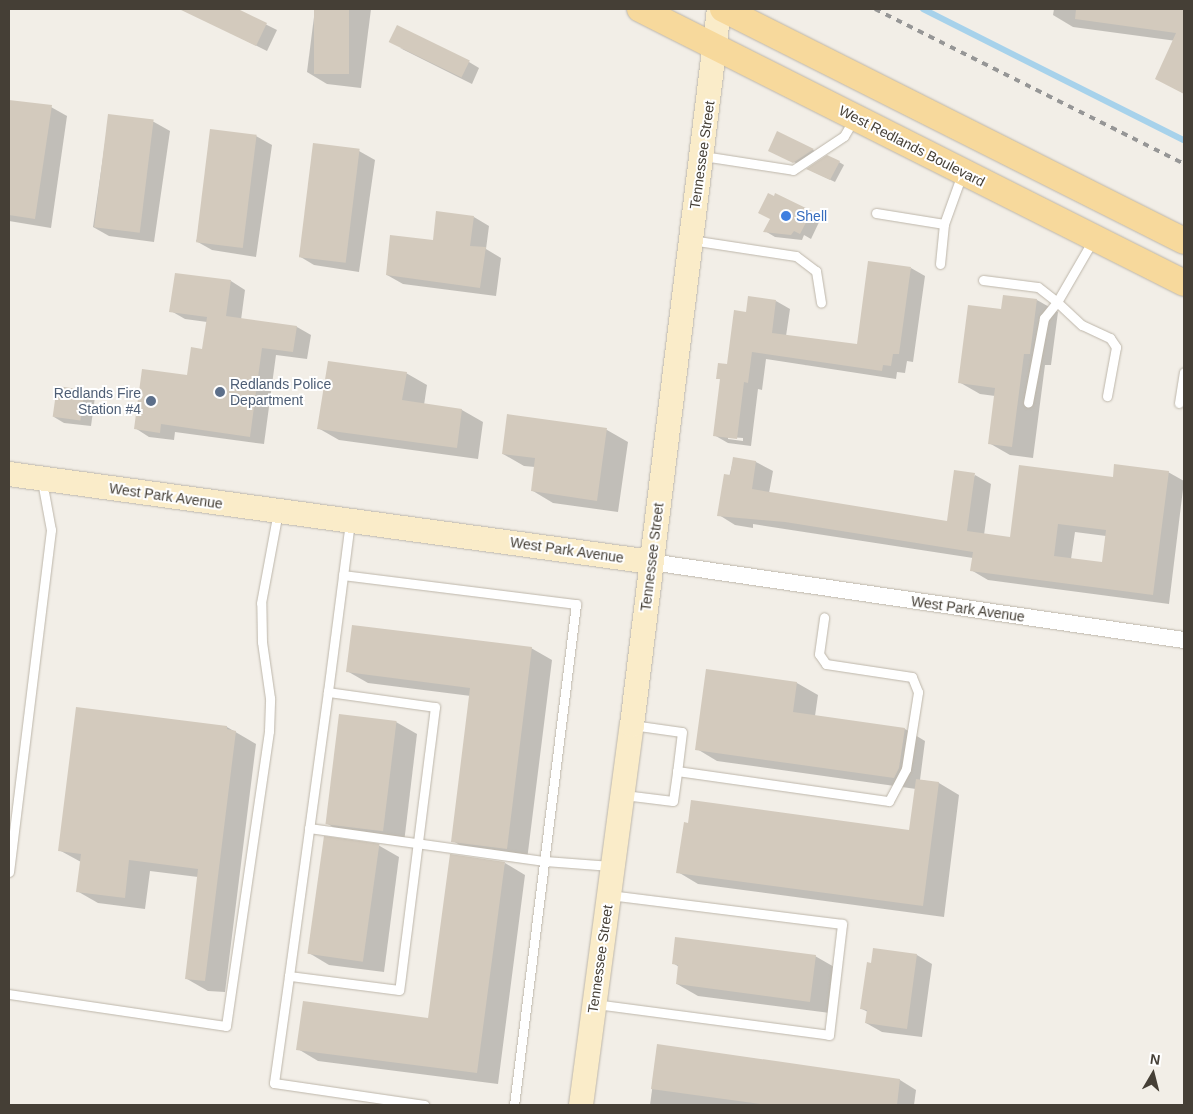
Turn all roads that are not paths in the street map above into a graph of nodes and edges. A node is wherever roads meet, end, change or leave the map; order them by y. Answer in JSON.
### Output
{"nodes":[{"id":1,"x":640,"y":9,"type":"edge"},
{"id":2,"x":721,"y":9,"type":"edge"},
{"id":3,"x":716,"y":47,"type":"junction"},
{"id":4,"x":854,"y":118,"type":"junction"},
{"id":5,"x":703,"y":156,"type":"junction"},
{"id":6,"x":963,"y":172,"type":"junction"},
{"id":7,"x":876,"y":213,"type":"dead end"},
{"id":8,"x":944,"y":224,"type":"junction"},
{"id":9,"x":1094,"y":238,"type":"junction"},
{"id":10,"x":690,"y":240,"type":"junction"},
{"id":11,"x":1184,"y":241,"type":"edge"},
{"id":12,"x":940,"y":264,"type":"dead end"},
{"id":13,"x":983,"y":280,"type":"dead end"},
{"id":14,"x":1184,"y":283,"type":"edge"},
{"id":15,"x":1057,"y":302,"type":"junction"},
{"id":16,"x":821,"y":303,"type":"dead end"},
{"id":17,"x":1184,"y":372,"type":"edge"},
{"id":18,"x":1107,"y":396,"type":"dead end"},
{"id":19,"x":1028,"y":403,"type":"dead end"},
{"id":20,"x":1179,"y":403,"type":"dead end"},
{"id":21,"x":9,"y":474,"type":"edge"},
{"id":22,"x":41,"y":479,"type":"junction"},
{"id":23,"x":278,"y":510,"type":"junction"},
{"id":24,"x":350,"y":520,"type":"junction"},
{"id":25,"x":651,"y":562,"type":"junction"},
{"id":26,"x":343,"y":575,"type":"junction"},
{"id":27,"x":824,"y":617,"type":"dead end"},
{"id":28,"x":1184,"y":640,"type":"edge"},
{"id":29,"x":328,"y":692,"type":"junction"},
{"id":30,"x":632,"y":724,"type":"junction"},
{"id":31,"x":676,"y":771,"type":"junction"},
{"id":32,"x":622,"y":795,"type":"junction"},
{"id":33,"x":309,"y":828,"type":"junction"},
{"id":34,"x":417,"y":844,"type":"junction"},
{"id":35,"x":545,"y":861,"type":"junction"},
{"id":36,"x":613,"y":867,"type":"junction"},
{"id":37,"x":9,"y":872,"type":"edge"},
{"id":38,"x":609,"y":894,"type":"junction"},
{"id":39,"x":289,"y":976,"type":"junction"},
{"id":40,"x":9,"y":994,"type":"edge"},
{"id":41,"x":594,"y":1004,"type":"junction"},
{"id":42,"x":424,"y":1105,"type":"edge"},
{"id":43,"x":514,"y":1105,"type":"edge"},
{"id":44,"x":581,"y":1105,"type":"edge"}],
"edges":[{"from":1,"to":3,"type":"main road","name":"West Redlands Boulevard"},
{"from":2,"to":3,"type":"main road","name":"Tennessee Street"},
{"from":2,"to":11,"type":"main road"},
{"from":3,"to":4,"type":"main road","name":"West Redlands Boulevard"},
{"from":3,"to":5,"type":"main road","name":"Tennessee Street"},
{"from":4,"to":5,"type":"lane"},
{"from":4,"to":6,"type":"main road","name":"West Redlands Boulevard"},
{"from":5,"to":10,"type":"main road","name":"Tennessee Street"},
{"from":6,"to":8,"type":"lane"},
{"from":6,"to":9,"type":"main road","name":"West Redlands Boulevard"},
{"from":7,"to":8,"type":"lane"},
{"from":8,"to":12,"type":"lane"},
{"from":9,"to":14,"type":"main road","name":"West Redlands Boulevard"},
{"from":9,"to":15,"type":"lane"},
{"from":10,"to":16,"type":"lane"},
{"from":10,"to":25,"type":"main road","name":"Tennessee Street"},
{"from":13,"to":15,"type":"lane"},
{"from":15,"to":18,"type":"lane"},
{"from":15,"to":19,"type":"lane"},
{"from":17,"to":20,"type":"lane"},
{"from":21,"to":22,"type":"main road","name":"West Park Avenue"},
{"from":22,"to":23,"type":"main road","name":"West Park Avenue"},
{"from":22,"to":37,"type":"lane"},
{"from":23,"to":24,"type":"main road","name":"West Park Avenue"},
{"from":23,"to":40,"type":"lane"},
{"from":24,"to":25,"type":"main road","name":"West Park Avenue"},
{"from":24,"to":26,"type":"lane"},
{"from":25,"to":28,"type":"street","name":"West Park Avenue"},
{"from":25,"to":30,"type":"main road","name":"Tennessee Street"},
{"from":26,"to":29,"type":"lane"},
{"from":26,"to":35,"type":"lane"},
{"from":27,"to":31,"type":"lane"},
{"from":29,"to":33,"type":"lane"},
{"from":29,"to":34,"type":"lane"},
{"from":30,"to":31,"type":"lane"},
{"from":30,"to":32,"type":"main road","name":"Tennessee Street"},
{"from":31,"to":32,"type":"lane"},
{"from":32,"to":36,"type":"main road","name":"Tennessee Street"},
{"from":33,"to":34,"type":"lane"},
{"from":33,"to":39,"type":"lane"},
{"from":34,"to":35,"type":"lane"},
{"from":34,"to":39,"type":"lane"},
{"from":35,"to":36,"type":"lane"},
{"from":35,"to":43,"type":"lane"},
{"from":36,"to":38,"type":"main road","name":"Tennessee Street"},
{"from":38,"to":41,"type":"main road","name":"Tennessee Street"},
{"from":38,"to":41,"type":"lane"},
{"from":39,"to":42,"type":"lane"},
{"from":41,"to":44,"type":"main road","name":"Tennessee Street"}]}
